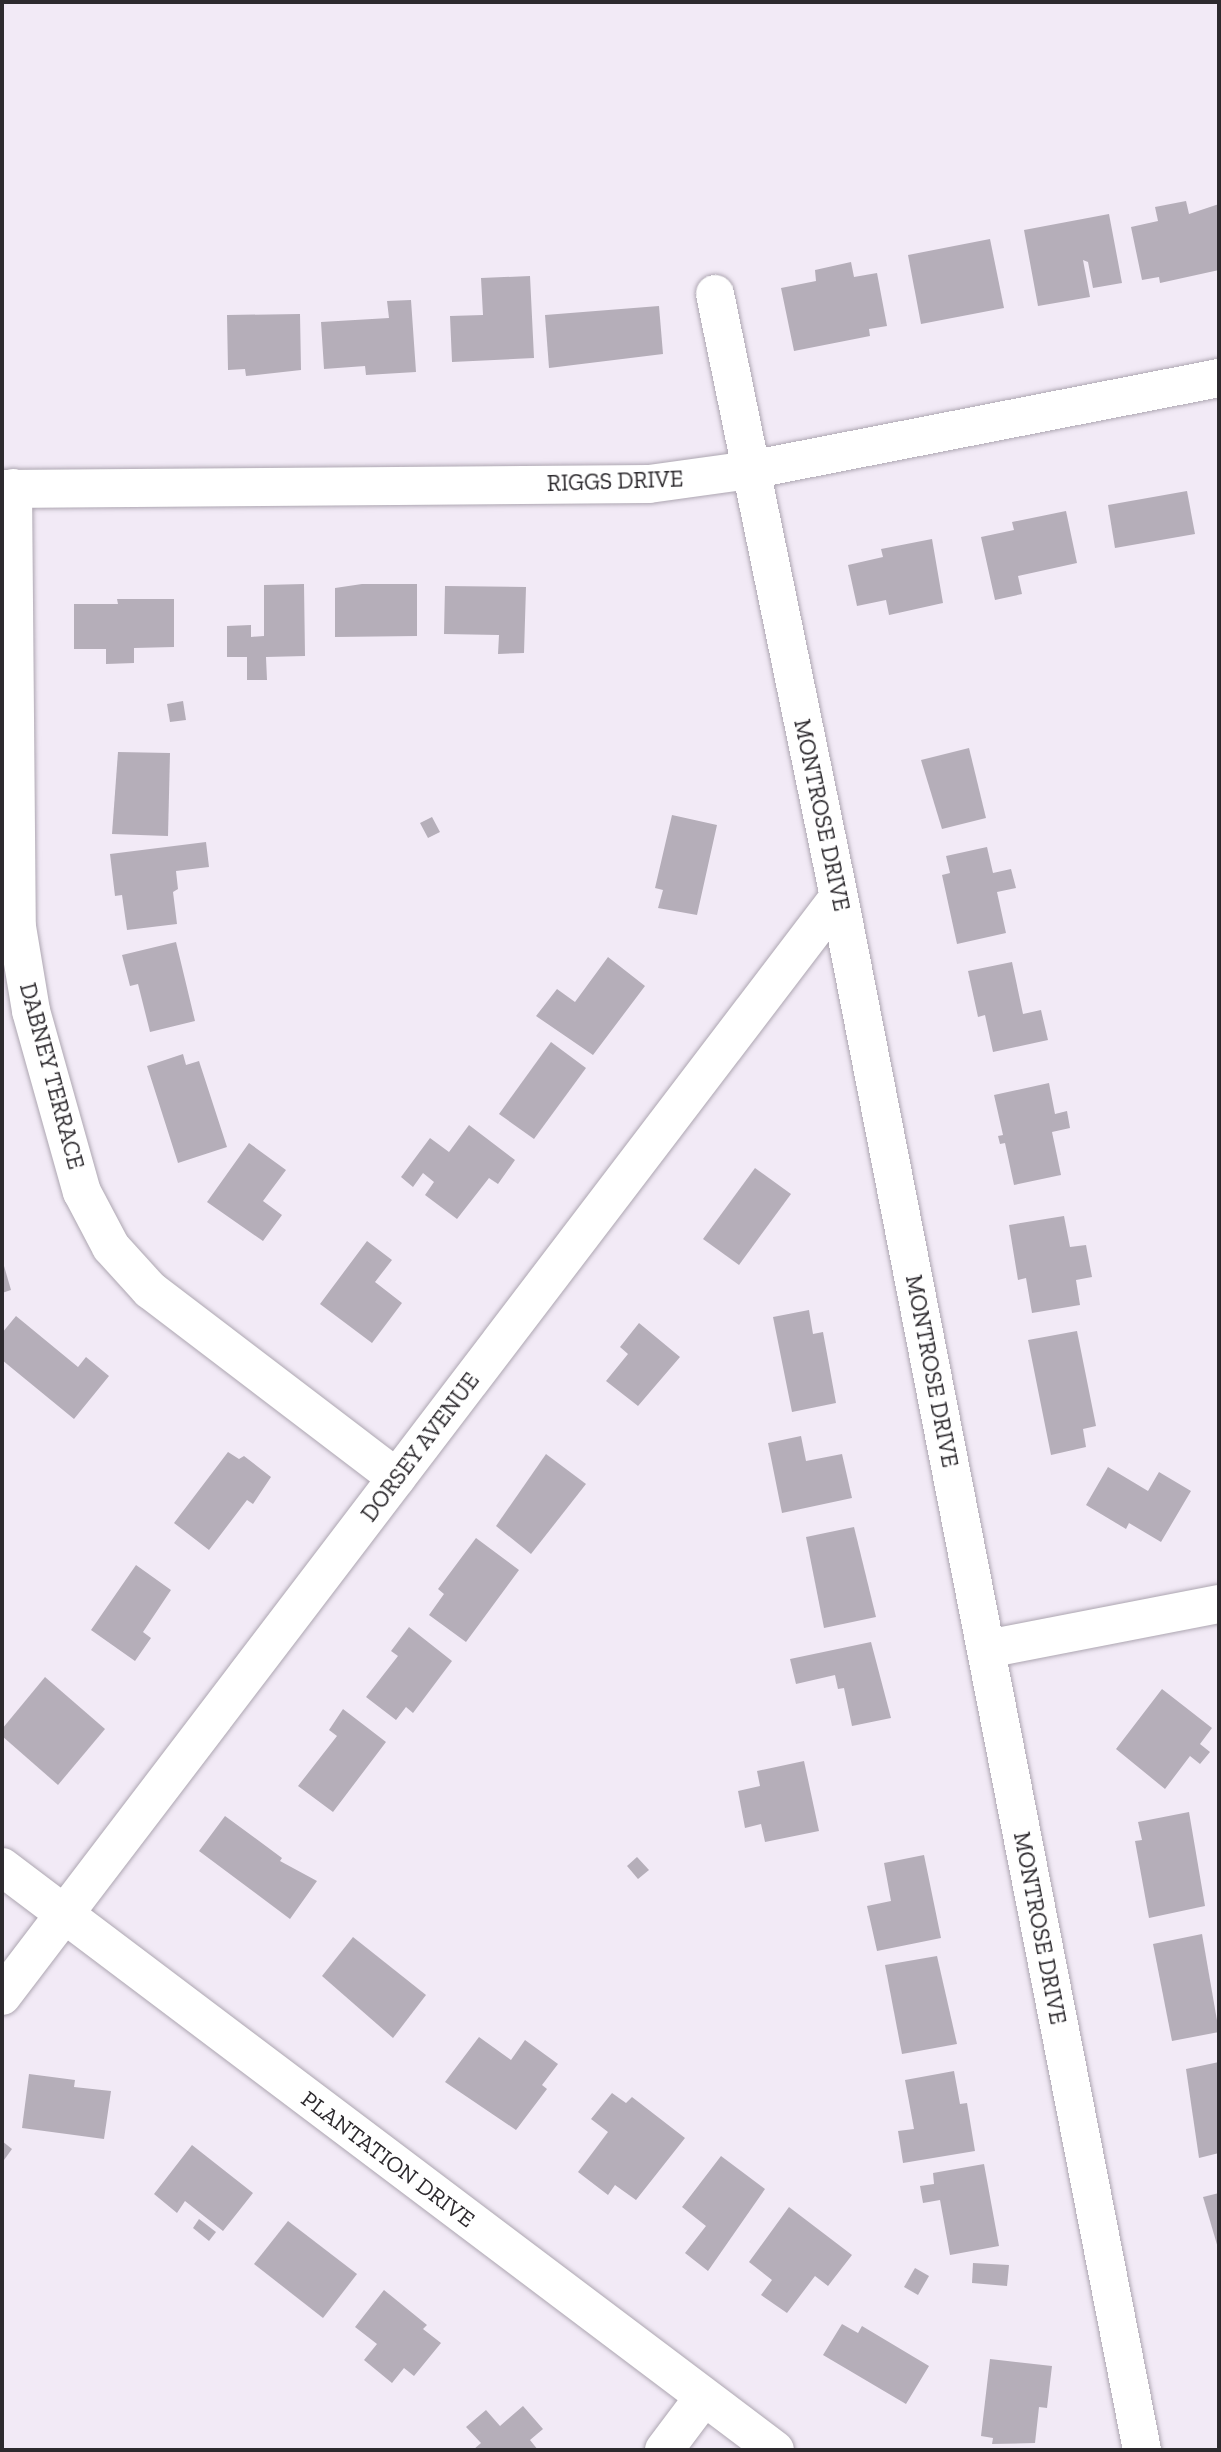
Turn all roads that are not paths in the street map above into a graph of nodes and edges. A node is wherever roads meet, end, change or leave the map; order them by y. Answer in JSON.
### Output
{"nodes":[{"id":1,"x":715,"y":293,"type":"dead end"},
{"id":2,"x":1219,"y":378,"type":"edge"},
{"id":3,"x":750,"y":470,"type":"junction"},
{"id":4,"x":7,"y":489,"type":"edge"},
{"id":5,"x":839,"y":897,"type":"junction"},
{"id":6,"x":397,"y":1478,"type":"junction"},
{"id":7,"x":1219,"y":1604,"type":"edge"},
{"id":8,"x":987,"y":1649,"type":"junction"},
{"id":9,"x":2,"y":1867,"type":"edge"},
{"id":10,"x":64,"y":1915,"type":"junction"},
{"id":11,"x":2,"y":1996,"type":"edge"},
{"id":12,"x":703,"y":2398,"type":"junction"},
{"id":13,"x":664,"y":2450,"type":"edge"},
{"id":14,"x":775,"y":2450,"type":"edge"},
{"id":15,"x":1142,"y":2450,"type":"edge"}],
"edges":[{"from":1,"to":3,"type":"street","name":"MONTROSE DRIVE"},
{"from":2,"to":3,"type":"street","name":"RIGGS DRIVE"},
{"from":3,"to":4,"type":"street","name":"RIGGS DRIVE"},
{"from":3,"to":5,"type":"street","name":"MONTROSE DRIVE"},
{"from":4,"to":6,"type":"street","name":"DABNEY TERRACE"},
{"from":5,"to":6,"type":"street","name":"DORSEY AVENUE"},
{"from":5,"to":8,"type":"street","name":"MONTROSE DRIVE"},
{"from":6,"to":10,"type":"street","name":"DORSEY AVENUE"},
{"from":7,"to":8,"type":"street"},
{"from":8,"to":15,"type":"street","name":"MONTROSE DRIVE"},
{"from":9,"to":10,"type":"street","name":"PLANTATION DRIVE"},
{"from":10,"to":11,"type":"street","name":"DORSEY AVENUE"},
{"from":10,"to":12,"type":"street","name":"PLANTATION DRIVE"},
{"from":12,"to":13,"type":"street"},
{"from":12,"to":14,"type":"street","name":"PLANTATION DRIVE"}]}
